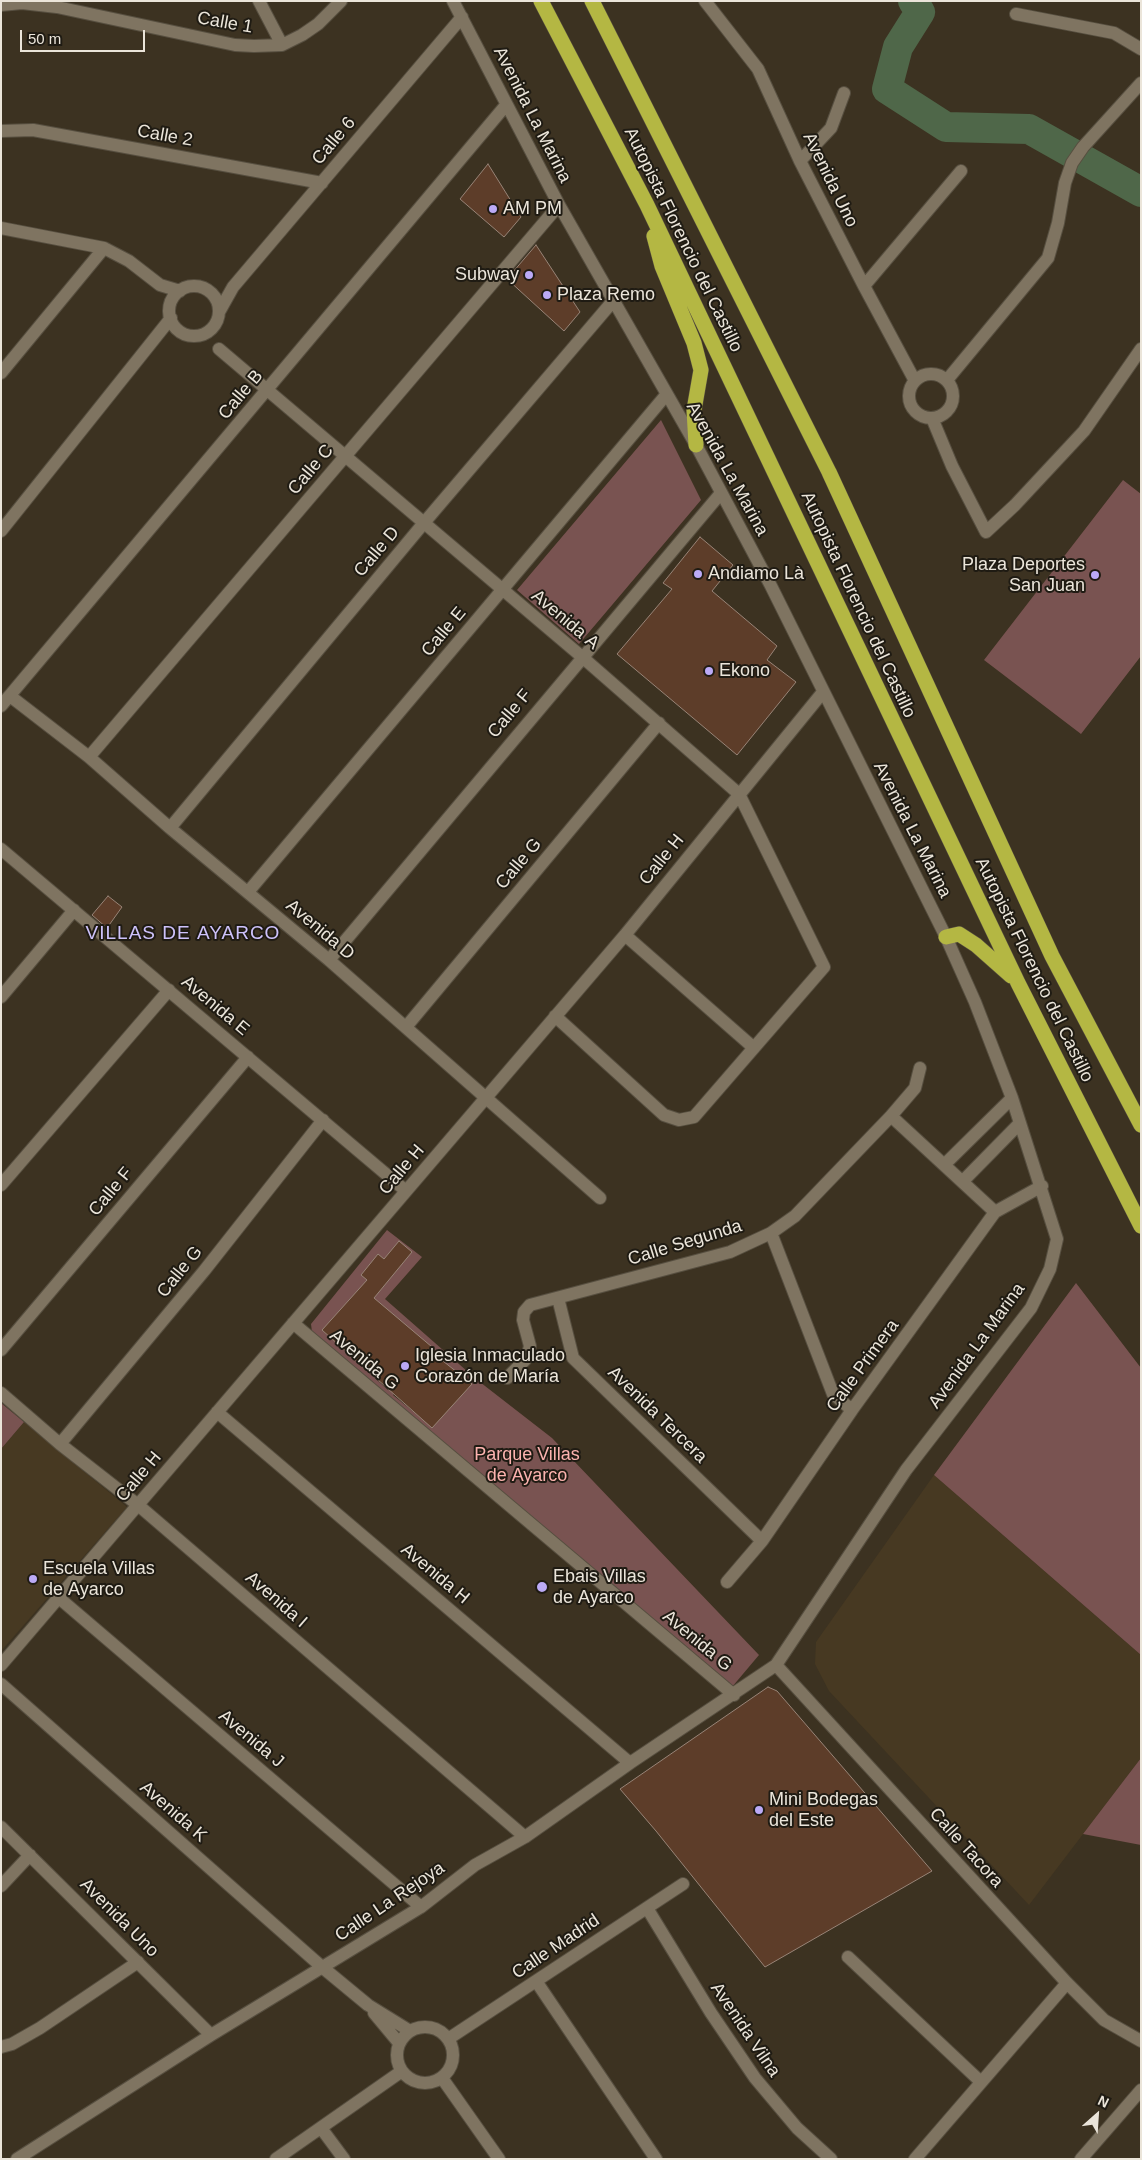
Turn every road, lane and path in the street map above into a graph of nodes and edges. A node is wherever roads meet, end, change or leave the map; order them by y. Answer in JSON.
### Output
{"nodes":[{"id":1,"x":259,"y":1,"type":"edge"},
{"id":2,"x":341,"y":1,"type":"edge"},
{"id":3,"x":453,"y":1,"type":"edge"},
{"id":4,"x":541,"y":1,"type":"edge"},
{"id":5,"x":592,"y":1,"type":"edge"},
{"id":6,"x":705,"y":1,"type":"edge"},
{"id":7,"x":57,"y":4,"type":"edge"},
{"id":8,"x":1,"y":5,"type":"edge"},
{"id":9,"x":1016,"y":14,"type":"dead end"},
{"id":10,"x":462,"y":17,"type":"junction"},
{"id":11,"x":282,"y":45,"type":"junction"},
{"id":12,"x":1141,"y":49,"type":"edge"},
{"id":13,"x":1141,"y":83,"type":"edge"},
{"id":14,"x":844,"y":93,"type":"dead end"},
{"id":15,"x":506,"y":105,"type":"junction"},
{"id":16,"x":1,"y":131,"type":"edge"},
{"id":17,"x":800,"y":161,"type":"junction"},
{"id":18,"x":961,"y":171,"type":"dead end"},
{"id":19,"x":322,"y":183,"type":"junction"},
{"id":20,"x":559,"y":205,"type":"junction"},
{"id":21,"x":647,"y":205,"type":"junction"},
{"id":22,"x":1,"y":228,"type":"edge"},
{"id":23,"x":104,"y":248,"type":"junction"},
{"id":24,"x":160,"y":284,"type":"junction"},
{"id":25,"x":864,"y":286,"type":"junction"},
{"id":26,"x":233,"y":287,"type":"junction"},
{"id":27,"x":180,"y":291,"type":"junction"},
{"id":28,"x":209,"y":292,"type":"junction"},
{"id":29,"x":613,"y":301,"type":"junction"},
{"id":30,"x":219,"y":312,"type":"junction"},
{"id":31,"x":170,"y":313,"type":"junction"},
{"id":32,"x":179,"y":331,"type":"junction"},
{"id":33,"x":159,"y":335,"type":"junction"},
{"id":34,"x":219,"y":349,"type":"dead end"},
{"id":35,"x":1141,"y":349,"type":"edge"},
{"id":36,"x":1,"y":373,"type":"edge"},
{"id":37,"x":947,"y":380,"type":"junction"},
{"id":38,"x":915,"y":381,"type":"junction"},
{"id":39,"x":267,"y":390,"type":"junction"},
{"id":40,"x":666,"y":395,"type":"junction"},
{"id":41,"x":932,"y":418,"type":"junction"},
{"id":42,"x":696,"y":445,"type":"junction"},
{"id":43,"x":346,"y":456,"type":"junction"},
{"id":44,"x":721,"y":492,"type":"junction"},
{"id":45,"x":423,"y":524,"type":"junction"},
{"id":46,"x":1,"y":531,"type":"edge"},
{"id":47,"x":503,"y":590,"type":"junction"},
{"id":48,"x":581,"y":656,"type":"junction"},
{"id":49,"x":823,"y":692,"type":"junction"},
{"id":50,"x":10,"y":696,"type":"junction"},
{"id":51,"x":1,"y":706,"type":"edge"},
{"id":52,"x":659,"y":723,"type":"junction"},
{"id":53,"x":89,"y":757,"type":"junction"},
{"id":54,"x":739,"y":794,"type":"junction"},
{"id":55,"x":170,"y":828,"type":"junction"},
{"id":56,"x":1,"y":849,"type":"edge"},
{"id":57,"x":248,"y":892,"type":"junction"},
{"id":58,"x":74,"y":910,"type":"junction"},
{"id":59,"x":625,"y":935,"type":"junction"},
{"id":60,"x":946,"y":936,"type":"junction"},
{"id":61,"x":329,"y":960,"type":"junction"},
{"id":62,"x":1018,"y":983,"type":"junction"},
{"id":63,"x":169,"y":990,"type":"junction"},
{"id":64,"x":3,"y":992,"type":"edge"},
{"id":65,"x":555,"y":1016,"type":"junction"},
{"id":66,"x":406,"y":1028,"type":"junction"},
{"id":67,"x":754,"y":1048,"type":"junction"},
{"id":68,"x":248,"y":1057,"type":"junction"},
{"id":69,"x":920,"y":1068,"type":"dead end"},
{"id":70,"x":486,"y":1098,"type":"junction"},
{"id":71,"x":1012,"y":1098,"type":"junction"},
{"id":72,"x":1137,"y":1109,"type":"edge"},
{"id":73,"x":891,"y":1116,"type":"junction"},
{"id":74,"x":323,"y":1120,"type":"junction"},
{"id":75,"x":1020,"y":1123,"type":"junction"},
{"id":76,"x":1141,"y":1125,"type":"edge"},
{"id":77,"x":945,"y":1164,"type":"junction"},
{"id":78,"x":963,"y":1181,"type":"junction"},
{"id":79,"x":1,"y":1185,"type":"edge"},
{"id":80,"x":1042,"y":1186,"type":"junction"},
{"id":81,"x":406,"y":1191,"type":"junction"},
{"id":82,"x":600,"y":1198,"type":"dead end"},
{"id":83,"x":995,"y":1212,"type":"junction"},
{"id":84,"x":1141,"y":1226,"type":"edge"},
{"id":85,"x":771,"y":1232,"type":"junction"},
{"id":86,"x":558,"y":1298,"type":"junction"},
{"id":87,"x":293,"y":1323,"type":"junction"},
{"id":88,"x":1,"y":1350,"type":"edge"},
{"id":89,"x":507,"y":1378,"type":"dead end"},
{"id":90,"x":1,"y":1393,"type":"edge"},
{"id":91,"x":852,"y":1410,"type":"junction"},
{"id":92,"x":217,"y":1412,"type":"junction"},
{"id":93,"x":60,"y":1444,"type":"junction"},
{"id":94,"x":138,"y":1505,"type":"junction"},
{"id":95,"x":762,"y":1541,"type":"junction"},
{"id":96,"x":727,"y":1582,"type":"dead end"},
{"id":97,"x":58,"y":1598,"type":"junction"},
{"id":98,"x":1,"y":1665,"type":"edge"},
{"id":99,"x":776,"y":1665,"type":"junction"},
{"id":100,"x":1,"y":1684,"type":"edge"},
{"id":101,"x":734,"y":1695,"type":"junction"},
{"id":102,"x":630,"y":1763,"type":"junction"},
{"id":103,"x":1,"y":1827,"type":"edge"},
{"id":104,"x":525,"y":1837,"type":"junction"},
{"id":105,"x":30,"y":1855,"type":"junction"},
{"id":106,"x":683,"y":1884,"type":"dead end"},
{"id":107,"x":1,"y":1886,"type":"edge"},
{"id":108,"x":421,"y":1907,"type":"junction"},
{"id":109,"x":647,"y":1908,"type":"junction"},
{"id":110,"x":848,"y":1956,"type":"dead end"},
{"id":111,"x":138,"y":1962,"type":"junction"},
{"id":112,"x":322,"y":1967,"type":"junction"},
{"id":113,"x":536,"y":1981,"type":"junction"},
{"id":114,"x":1067,"y":1983,"type":"junction"},
{"id":115,"x":368,"y":2005,"type":"junction"},
{"id":116,"x":410,"y":2031,"type":"junction"},
{"id":117,"x":211,"y":2035,"type":"junction"},
{"id":118,"x":448,"y":2039,"type":"junction"},
{"id":119,"x":1141,"y":2041,"type":"edge"},
{"id":120,"x":399,"y":2044,"type":"junction"},
{"id":121,"x":1,"y":2047,"type":"edge"},
{"id":122,"x":402,"y":2071,"type":"junction"},
{"id":123,"x":442,"y":2078,"type":"junction"},
{"id":124,"x":981,"y":2082,"type":"junction"},
{"id":125,"x":1141,"y":2090,"type":"edge"},
{"id":126,"x":321,"y":2128,"type":"junction"},
{"id":127,"x":17,"y":2159,"type":"edge"},
{"id":128,"x":276,"y":2159,"type":"edge"},
{"id":129,"x":344,"y":2159,"type":"edge"},
{"id":130,"x":499,"y":2159,"type":"edge"},
{"id":131,"x":656,"y":2159,"type":"edge"},
{"id":132,"x":831,"y":2159,"type":"edge"},
{"id":133,"x":915,"y":2159,"type":"edge"},
{"id":134,"x":1081,"y":2159,"type":"edge"}],
"edges":[{"from":1,"to":11,"type":"street"},
{"from":2,"to":11,"type":"street"},
{"from":3,"to":10,"type":"street","name":"Avenida La Marina"},
{"from":4,"to":21,"type":"highway","name":"Autopista Florencio del Castillo"},
{"from":5,"to":72,"type":"highway","name":"Autopista Florencio del Castillo"},
{"from":6,"to":17,"type":"street","name":"Avenida Uno"},
{"from":7,"to":8,"type":"street","name":"Calle 1"},
{"from":7,"to":11,"type":"street","name":"Calle 1"},
{"from":9,"to":12,"type":"street"},
{"from":10,"to":15,"type":"street","name":"Avenida La Marina"},
{"from":10,"to":19,"type":"street","name":"Calle 6"},
{"from":13,"to":37,"type":"street"},
{"from":14,"to":17,"type":"street"},
{"from":15,"to":20,"type":"street","name":"Avenida La Marina"},
{"from":15,"to":39,"type":"street","name":"Calle B"},
{"from":16,"to":19,"type":"street","name":"Calle 2"},
{"from":17,"to":25,"type":"street","name":"Avenida Uno"},
{"from":18,"to":25,"type":"street"},
{"from":19,"to":26,"type":"street","name":"Calle 6"},
{"from":20,"to":29,"type":"street","name":"Avenida La Marina"},
{"from":20,"to":43,"type":"street","name":"Calle C"},
{"from":21,"to":42,"type":"highway"},
{"from":21,"to":62,"type":"highway","name":"Autopista Florencio del Castillo"},
{"from":22,"to":23,"type":"street"},
{"from":23,"to":24,"type":"street"},
{"from":23,"to":36,"type":"street"},
{"from":24,"to":27,"type":"street"},
{"from":24,"to":31,"type":"street"},
{"from":25,"to":38,"type":"street","name":"Avenida Uno"},
{"from":26,"to":28,"type":"street"},
{"from":26,"to":30,"type":"street","name":"Calle 6"},
{"from":27,"to":28,"type":"street"},
{"from":27,"to":31,"type":"street"},
{"from":28,"to":30,"type":"street"},
{"from":29,"to":40,"type":"street","name":"Avenida La Marina"},
{"from":29,"to":45,"type":"street","name":"Calle D"},
{"from":30,"to":32,"type":"street"},
{"from":31,"to":32,"type":"street"},
{"from":31,"to":33,"type":"street"},
{"from":32,"to":33,"type":"street"},
{"from":33,"to":46,"type":"street"},
{"from":34,"to":39,"type":"street","name":"Avenida A"},
{"from":35,"to":41,"type":"street"},
{"from":37,"to":38,"type":"street"},
{"from":37,"to":41,"type":"street"},
{"from":38,"to":41,"type":"street"},
{"from":39,"to":43,"type":"street","name":"Avenida A"},
{"from":39,"to":50,"type":"street","name":"Calle B"},
{"from":40,"to":42,"type":"street","name":"Avenida La Marina"},
{"from":40,"to":47,"type":"street","name":"Calle E"},
{"from":42,"to":44,"type":"street","name":"Avenida La Marina"},
{"from":43,"to":45,"type":"street","name":"Avenida A"},
{"from":43,"to":53,"type":"street","name":"Calle C"},
{"from":44,"to":48,"type":"street","name":"Calle F"},
{"from":44,"to":49,"type":"street","name":"Avenida La Marina"},
{"from":45,"to":47,"type":"street","name":"Avenida A"},
{"from":45,"to":55,"type":"street","name":"Calle D"},
{"from":47,"to":48,"type":"street","name":"Avenida A"},
{"from":47,"to":57,"type":"street","name":"Calle E"},
{"from":48,"to":52,"type":"street","name":"Avenida A"},
{"from":48,"to":61,"type":"street","name":"Calle F"},
{"from":49,"to":54,"type":"street","name":"Calle H"},
{"from":49,"to":60,"type":"street","name":"Avenida La Marina"},
{"from":50,"to":51,"type":"street","name":"Calle B"},
{"from":50,"to":53,"type":"street","name":"Avenida D"},
{"from":52,"to":54,"type":"street","name":"Avenida A"},
{"from":52,"to":66,"type":"street","name":"Calle G"},
{"from":53,"to":55,"type":"street","name":"Avenida D"},
{"from":54,"to":59,"type":"street","name":"Calle H"},
{"from":54,"to":67,"type":"street","name":"Avenida A"},
{"from":55,"to":57,"type":"street","name":"Avenida D"},
{"from":56,"to":58,"type":"street","name":"Avenida E"},
{"from":57,"to":61,"type":"street","name":"Avenida D"},
{"from":58,"to":63,"type":"street","name":"Avenida E"},
{"from":58,"to":64,"type":"street"},
{"from":59,"to":65,"type":"street","name":"Calle H"},
{"from":59,"to":67,"type":"street"},
{"from":60,"to":62,"type":"highway"},
{"from":60,"to":71,"type":"street","name":"Avenida La Marina"},
{"from":61,"to":66,"type":"street","name":"Avenida D"},
{"from":62,"to":84,"type":"highway","name":"Autopista Florencio del Castillo"},
{"from":63,"to":68,"type":"street","name":"Avenida E"},
{"from":63,"to":79,"type":"street"},
{"from":65,"to":67,"type":"street"},
{"from":65,"to":70,"type":"street","name":"Calle H"},
{"from":66,"to":70,"type":"street","name":"Avenida D"},
{"from":68,"to":74,"type":"street","name":"Avenida E"},
{"from":68,"to":88,"type":"street","name":"Calle F"},
{"from":69,"to":73,"type":"street","name":"Calle Segunda"},
{"from":70,"to":81,"type":"street","name":"Calle H"},
{"from":70,"to":82,"type":"street","name":"Avenida D"},
{"from":71,"to":75,"type":"street","name":"Avenida La Marina"},
{"from":71,"to":77,"type":"street"},
{"from":72,"to":76,"type":"highway","name":"Autopista Florencio del Castillo"},
{"from":73,"to":77,"type":"street"},
{"from":73,"to":85,"type":"street","name":"Calle Segunda"},
{"from":74,"to":81,"type":"street","name":"Avenida E"},
{"from":74,"to":93,"type":"street","name":"Calle G"},
{"from":75,"to":78,"type":"street"},
{"from":75,"to":80,"type":"street","name":"Avenida La Marina"},
{"from":77,"to":78,"type":"street"},
{"from":78,"to":83,"type":"street"},
{"from":80,"to":83,"type":"street","name":"Calle Primera"},
{"from":80,"to":99,"type":"street","name":"Avenida La Marina"},
{"from":81,"to":87,"type":"street","name":"Calle H"},
{"from":83,"to":91,"type":"street","name":"Calle Primera"},
{"from":85,"to":86,"type":"street","name":"Calle Segunda"},
{"from":85,"to":91,"type":"street"},
{"from":86,"to":89,"type":"street","name":"Calle Segunda"},
{"from":86,"to":95,"type":"street","name":"Avenida Tercera"},
{"from":87,"to":92,"type":"street","name":"Calle H"},
{"from":87,"to":101,"type":"street","name":"Avenida G"},
{"from":90,"to":93,"type":"street","name":"Avenida I"},
{"from":91,"to":95,"type":"street","name":"Calle Primera"},
{"from":92,"to":94,"type":"street","name":"Calle H"},
{"from":92,"to":102,"type":"street","name":"Avenida H"},
{"from":93,"to":94,"type":"street","name":"Avenida I"},
{"from":94,"to":97,"type":"street","name":"Calle H"},
{"from":94,"to":104,"type":"street","name":"Avenida I"},
{"from":95,"to":96,"type":"street","name":"Calle Primera"},
{"from":97,"to":98,"type":"street","name":"Calle H"},
{"from":97,"to":108,"type":"street","name":"Avenida J"},
{"from":99,"to":101,"type":"street","name":"Calle La Rejoya"},
{"from":99,"to":114,"type":"street","name":"Calle Tacora"},
{"from":100,"to":112,"type":"street","name":"Avenida K"},
{"from":101,"to":102,"type":"street","name":"Calle La Rejoya"},
{"from":102,"to":104,"type":"street","name":"Calle La Rejoya"},
{"from":103,"to":105,"type":"street","name":"Avenida Uno"},
{"from":104,"to":108,"type":"street","name":"Calle La Rejoya"},
{"from":105,"to":107,"type":"street"},
{"from":105,"to":111,"type":"street","name":"Avenida Uno"},
{"from":106,"to":109,"type":"street","name":"Calle Madrid"},
{"from":108,"to":112,"type":"street","name":"Calle La Rejoya"},
{"from":109,"to":113,"type":"street","name":"Calle Madrid"},
{"from":109,"to":132,"type":"street","name":"Avenida Vilna"},
{"from":110,"to":124,"type":"street"},
{"from":111,"to":117,"type":"street","name":"Avenida Uno"},
{"from":111,"to":121,"type":"street"},
{"from":112,"to":115,"type":"street","name":"Avenida K"},
{"from":112,"to":117,"type":"street","name":"Calle La Rejoya"},
{"from":113,"to":118,"type":"street","name":"Calle Madrid"},
{"from":113,"to":131,"type":"street"},
{"from":114,"to":119,"type":"street","name":"Calle Tacora"},
{"from":114,"to":124,"type":"street"},
{"from":115,"to":116,"type":"street"},
{"from":115,"to":120,"type":"street"},
{"from":116,"to":118,"type":"street"},
{"from":116,"to":120,"type":"street"},
{"from":117,"to":127,"type":"street","name":"Calle La Rejoya"},
{"from":118,"to":123,"type":"street"},
{"from":120,"to":122,"type":"street"},
{"from":122,"to":123,"type":"street"},
{"from":122,"to":126,"type":"street"},
{"from":123,"to":130,"type":"street"},
{"from":124,"to":133,"type":"street"},
{"from":125,"to":134,"type":"street"},
{"from":126,"to":128,"type":"street"},
{"from":126,"to":129,"type":"street"}]}
